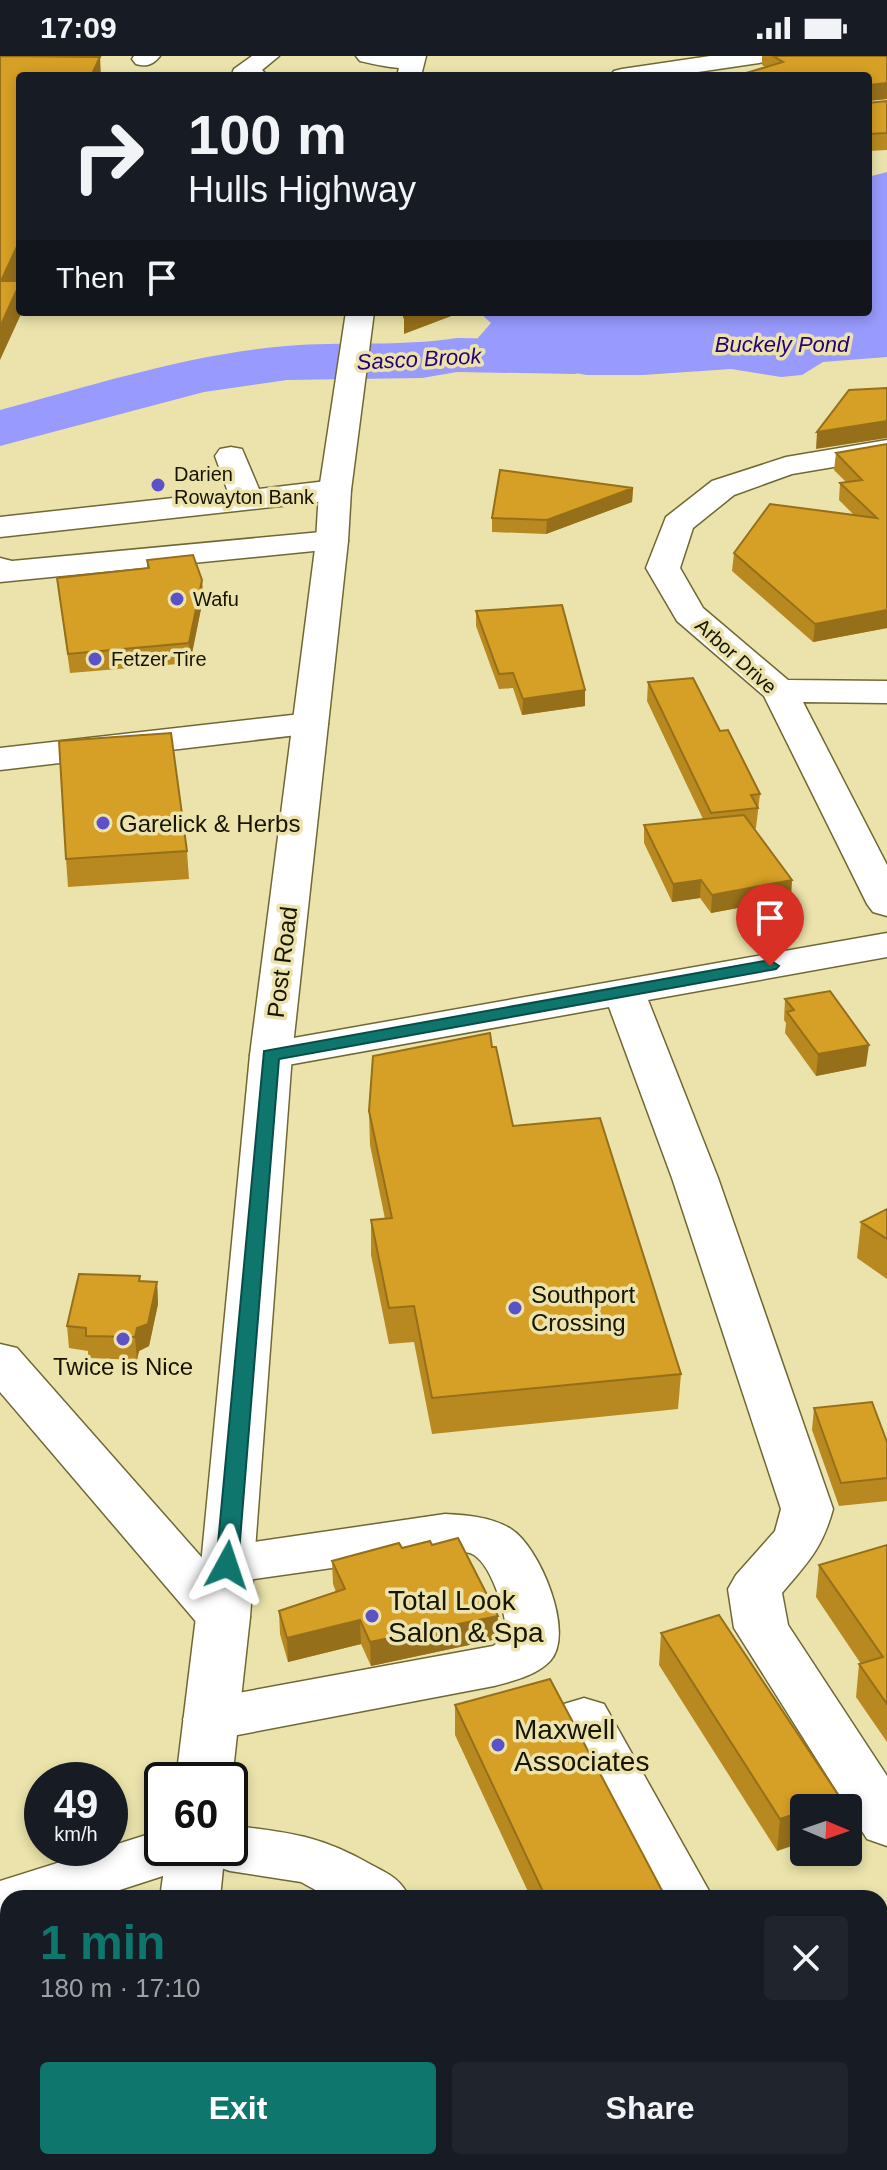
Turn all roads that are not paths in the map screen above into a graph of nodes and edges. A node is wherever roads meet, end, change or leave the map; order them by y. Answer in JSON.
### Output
{"nodes":[{"id":1,"x":267,"y":56,"type":"edge"},
{"id":2,"x":368,"y":56,"type":"edge"},
{"id":3,"x":759,"y":56,"type":"edge"},
{"id":4,"x":412,"y":65,"type":"edge"},
{"id":5,"x":245,"y":72,"type":"edge"},
{"id":6,"x":649,"y":72,"type":"edge"},
{"id":7,"x":355,"y":342,"type":"edge"},
{"id":8,"x":887,"y":449,"type":"edge"},
{"id":9,"x":231,"y":456,"type":"dead end"},
{"id":10,"x":335,"y":490,"type":"junction"},
{"id":11,"x":247,"y":501,"type":"junction"},
{"id":12,"x":0,"y":527,"type":"edge"},
{"id":13,"x":332,"y":541,"type":"junction"},
{"id":14,"x":0,"y":568,"type":"edge"},
{"id":15,"x":779,"y":691,"type":"junction"},
{"id":16,"x":887,"y":692,"type":"edge"},
{"id":17,"x":310,"y":724,"type":"junction"},
{"id":18,"x":0,"y":759,"type":"edge"},
{"id":19,"x":887,"y":904,"type":"edge"},
{"id":20,"x":887,"y":945,"type":"edge"},
{"id":21,"x":624,"y":992,"type":"junction"},
{"id":22,"x":271,"y":1055,"type":"junction"},
{"id":23,"x":0,"y":1360,"type":"edge"},
{"id":24,"x":227,"y":1565,"type":"junction"},
{"id":25,"x":223,"y":1617,"type":"junction"},
{"id":26,"x":211,"y":1719,"type":"junction"},
{"id":27,"x":584,"y":1719,"type":"dead end"},
{"id":28,"x":206,"y":1762,"type":"edge"},
{"id":29,"x":887,"y":1823,"type":"edge"},
{"id":30,"x":248,"y":1851,"type":"edge"},
{"id":31,"x":144,"y":1859,"type":"edge"},
{"id":32,"x":194,"y":1866,"type":"edge"},
{"id":33,"x":45,"y":1890,"type":"edge"},
{"id":34,"x":191,"y":1890,"type":"edge"},
{"id":35,"x":366,"y":1890,"type":"edge"},
{"id":36,"x":679,"y":1890,"type":"edge"}],
"edges":[{"from":1,"to":5,"type":"street"},
{"from":2,"to":4,"type":"street"},
{"from":3,"to":6,"type":"street"},
{"from":7,"to":10,"type":"street","name":"Post Road"},
{"from":8,"to":15,"type":"street","name":"Arbor Drive"},
{"from":9,"to":11,"type":"street"},
{"from":10,"to":11,"type":"street"},
{"from":10,"to":13,"type":"street","name":"Post Road"},
{"from":11,"to":12,"type":"street"},
{"from":13,"to":14,"type":"street"},
{"from":13,"to":17,"type":"street","name":"Post Road"},
{"from":15,"to":16,"type":"street"},
{"from":15,"to":19,"type":"street","name":"Arbor Drive"},
{"from":17,"to":18,"type":"street"},
{"from":17,"to":22,"type":"street","name":"Post Road"},
{"from":20,"to":21,"type":"street"},
{"from":21,"to":22,"type":"street"},
{"from":21,"to":29,"type":"street"},
{"from":22,"to":24,"type":"street","name":"Post Road"},
{"from":23,"to":25,"type":"street"},
{"from":24,"to":25,"type":"street","name":"Post Road"},
{"from":24,"to":26,"type":"street"},
{"from":25,"to":26,"type":"street","name":"Post Road"},
{"from":26,"to":28,"type":"street","name":"Post Road"},
{"from":27,"to":36,"type":"street"},
{"from":30,"to":35,"type":"street"},
{"from":31,"to":33,"type":"street"},
{"from":32,"to":34,"type":"street"}]}
